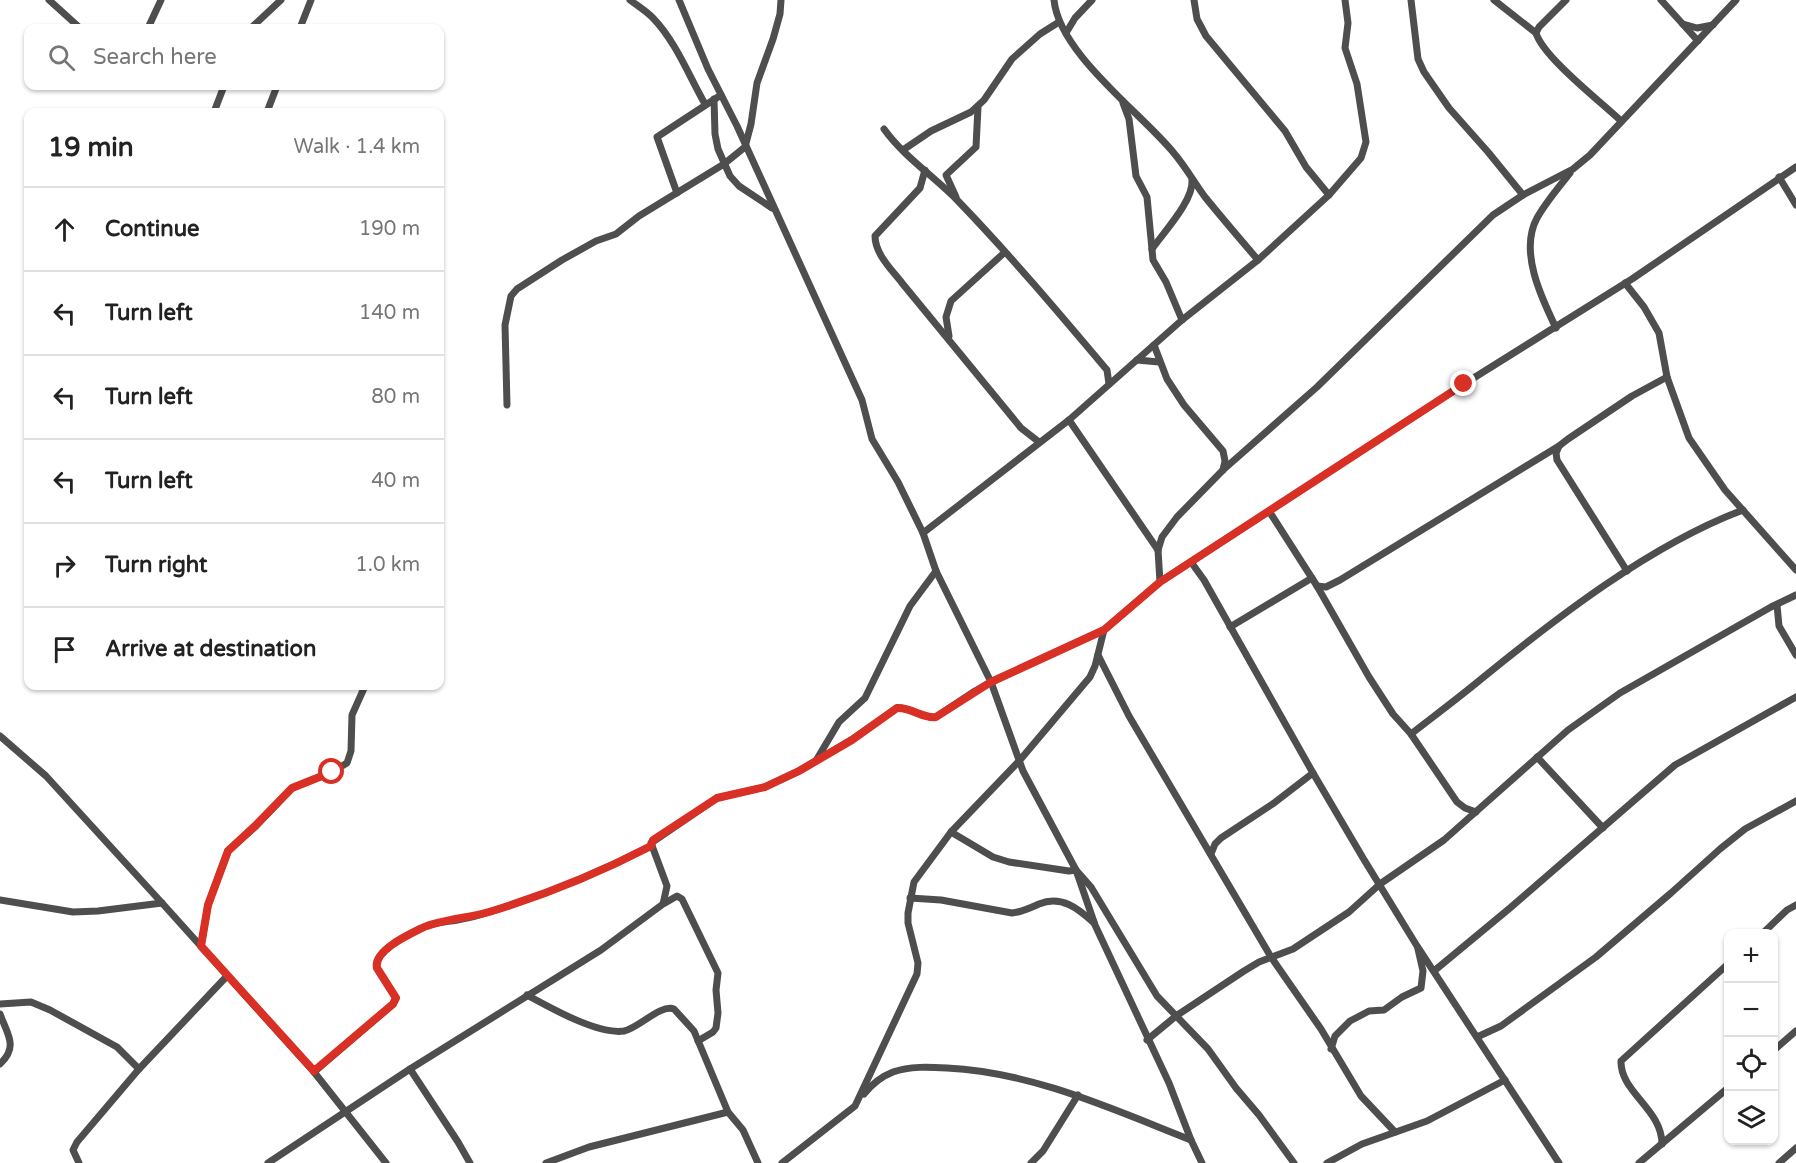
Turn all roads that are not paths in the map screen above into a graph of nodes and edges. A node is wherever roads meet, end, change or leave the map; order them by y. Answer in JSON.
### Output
{"nodes":[{"id":1,"x":49,"y":0,"type":"edge"},
{"id":2,"x":161,"y":0,"type":"edge"},
{"id":3,"x":281,"y":0,"type":"edge"},
{"id":4,"x":311,"y":0,"type":"edge"},
{"id":5,"x":630,"y":0,"type":"edge"},
{"id":6,"x":679,"y":0,"type":"edge"},
{"id":7,"x":781,"y":0,"type":"edge"},
{"id":8,"x":1054,"y":0,"type":"edge"},
{"id":9,"x":1092,"y":0,"type":"edge"},
{"id":10,"x":1194,"y":0,"type":"edge"},
{"id":11,"x":1345,"y":0,"type":"edge"},
{"id":12,"x":1411,"y":0,"type":"edge"},
{"id":13,"x":1494,"y":0,"type":"edge"},
{"id":14,"x":1566,"y":0,"type":"edge"},
{"id":15,"x":1661,"y":0,"type":"edge"},
{"id":16,"x":1736,"y":0,"type":"edge"},
{"id":17,"x":1059,"y":22,"type":"junction"},
{"id":18,"x":1682,"y":23,"type":"junction"},
{"id":19,"x":76,"y":24,"type":"edge"},
{"id":20,"x":150,"y":24,"type":"edge"},
{"id":21,"x":255,"y":24,"type":"edge"},
{"id":22,"x":302,"y":24,"type":"edge"},
{"id":23,"x":1713,"y":25,"type":"junction"},
{"id":24,"x":1066,"y":33,"type":"junction"},
{"id":25,"x":1536,"y":33,"type":"junction"},
{"id":26,"x":1698,"y":40,"type":"junction"},
{"id":27,"x":222,"y":90,"type":"edge"},
{"id":28,"x":275,"y":90,"type":"edge"},
{"id":29,"x":718,"y":97,"type":"junction"},
{"id":30,"x":1122,"y":101,"type":"junction"},
{"id":31,"x":705,"y":104,"type":"junction"},
{"id":32,"x":978,"y":106,"type":"junction"},
{"id":33,"x":216,"y":108,"type":"edge"},
{"id":34,"x":269,"y":108,"type":"edge"},
{"id":35,"x":1621,"y":121,"type":"junction"},
{"id":36,"x":884,"y":129,"type":"dead end"},
{"id":37,"x":745,"y":147,"type":"junction"},
{"id":38,"x":903,"y":150,"type":"junction"},
{"id":39,"x":724,"y":164,"type":"junction"},
{"id":40,"x":1796,"y":167,"type":"edge"},
{"id":41,"x":1573,"y":169,"type":"junction"},
{"id":42,"x":925,"y":170,"type":"junction"},
{"id":43,"x":1192,"y":177,"type":"junction"},
{"id":44,"x":1779,"y":177,"type":"junction"},
{"id":45,"x":677,"y":193,"type":"junction"},
{"id":46,"x":1329,"y":195,"type":"junction"},
{"id":47,"x":1523,"y":195,"type":"junction"},
{"id":48,"x":957,"y":201,"type":"junction"},
{"id":49,"x":1796,"y":205,"type":"edge"},
{"id":50,"x":774,"y":209,"type":"junction"},
{"id":51,"x":1152,"y":249,"type":"junction"},
{"id":52,"x":1004,"y":253,"type":"junction"},
{"id":53,"x":1258,"y":260,"type":"junction"},
{"id":54,"x":1625,"y":283,"type":"junction"},
{"id":55,"x":1182,"y":320,"type":"junction"},
{"id":56,"x":1556,"y":328,"type":"junction"},
{"id":57,"x":950,"y":340,"type":"junction"},
{"id":58,"x":1154,"y":345,"type":"junction"},
{"id":59,"x":1137,"y":360,"type":"junction"},
{"id":60,"x":1159,"y":362,"type":"junction"},
{"id":61,"x":1107,"y":370,"type":"junction"},
{"id":62,"x":1121,"y":374,"type":"junction"},
{"id":63,"x":1667,"y":377,"type":"junction"},
{"id":64,"x":1109,"y":384,"type":"junction"},
{"id":65,"x":507,"y":405,"type":"dead end"},
{"id":66,"x":1069,"y":420,"type":"junction"},
{"id":67,"x":1039,"y":442,"type":"junction"},
{"id":68,"x":1559,"y":446,"type":"junction"},
{"id":69,"x":1223,"y":470,"type":"junction"},
{"id":70,"x":1743,"y":510,"type":"junction"},
{"id":71,"x":1269,"y":511,"type":"junction"},
{"id":72,"x":923,"y":533,"type":"junction"},
{"id":73,"x":1158,"y":550,"type":"junction"},
{"id":74,"x":1191,"y":562,"type":"junction"},
{"id":75,"x":1796,"y":570,"type":"edge"},
{"id":76,"x":936,"y":571,"type":"junction"},
{"id":77,"x":1628,"y":571,"type":"junction"},
{"id":78,"x":1312,"y":578,"type":"junction"},
{"id":79,"x":1160,"y":582,"type":"junction"},
{"id":80,"x":1317,"y":586,"type":"junction"},
{"id":81,"x":1796,"y":596,"type":"edge"},
{"id":82,"x":1777,"y":604,"type":"junction"},
{"id":83,"x":1230,"y":627,"type":"junction"},
{"id":84,"x":1104,"y":630,"type":"junction"},
{"id":85,"x":1098,"y":655,"type":"junction"},
{"id":86,"x":1796,"y":655,"type":"edge"},
{"id":87,"x":991,"y":682,"type":"junction"},
{"id":88,"x":363,"y":690,"type":"edge"},
{"id":89,"x":1796,"y":697,"type":"edge"},
{"id":90,"x":1411,"y":734,"type":"junction"},
{"id":91,"x":0,"y":736,"type":"edge"},
{"id":92,"x":1537,"y":757,"type":"junction"},
{"id":93,"x":1020,"y":760,"type":"junction"},
{"id":94,"x":815,"y":761,"type":"junction"},
{"id":95,"x":1313,"y":773,"type":"junction"},
{"id":96,"x":1796,"y":801,"type":"edge"},
{"id":97,"x":1476,"y":812,"type":"junction"},
{"id":98,"x":1603,"y":828,"type":"junction"},
{"id":99,"x":951,"y":832,"type":"junction"},
{"id":100,"x":651,"y":846,"type":"junction"},
{"id":101,"x":1211,"y":854,"type":"junction"},
{"id":102,"x":1076,"y":870,"type":"junction"},
{"id":103,"x":1380,"y":884,"type":"junction"},
{"id":104,"x":910,"y":898,"type":"junction"},
{"id":105,"x":0,"y":900,"type":"edge"},
{"id":106,"x":162,"y":903,"type":"junction"},
{"id":107,"x":663,"y":904,"type":"junction"},
{"id":108,"x":1796,"y":905,"type":"edge"},
{"id":109,"x":1095,"y":925,"type":"junction"},
{"id":110,"x":1766,"y":929,"type":"edge"},
{"id":111,"x":201,"y":946,"type":"junction"},
{"id":112,"x":1417,"y":946,"type":"junction"},
{"id":113,"x":1271,"y":957,"type":"junction"},
{"id":114,"x":1724,"y":968,"type":"edge"},
{"id":115,"x":1434,"y":971,"type":"junction"},
{"id":116,"x":227,"y":976,"type":"junction"},
{"id":117,"x":527,"y":995,"type":"junction"},
{"id":118,"x":0,"y":1004,"type":"edge"},
{"id":119,"x":0,"y":1014,"type":"edge"},
{"id":120,"x":1176,"y":1016,"type":"junction"},
{"id":121,"x":1796,"y":1031,"type":"edge"},
{"id":122,"x":1477,"y":1037,"type":"junction"},
{"id":123,"x":1147,"y":1040,"type":"junction"},
{"id":124,"x":698,"y":1041,"type":"junction"},
{"id":125,"x":1778,"y":1046,"type":"edge"},
{"id":126,"x":1331,"y":1049,"type":"junction"},
{"id":127,"x":0,"y":1064,"type":"edge"},
{"id":128,"x":139,"y":1069,"type":"junction"},
{"id":129,"x":410,"y":1069,"type":"junction"},
{"id":130,"x":314,"y":1071,"type":"junction"},
{"id":131,"x":1504,"y":1080,"type":"junction"},
{"id":132,"x":1726,"y":1091,"type":"edge"},
{"id":133,"x":1078,"y":1095,"type":"junction"},
{"id":134,"x":860,"y":1098,"type":"junction"},
{"id":135,"x":346,"y":1112,"type":"junction"},
{"id":136,"x":728,"y":1112,"type":"junction"},
{"id":137,"x":1395,"y":1132,"type":"junction"},
{"id":138,"x":1191,"y":1140,"type":"junction"},
{"id":139,"x":1662,"y":1144,"type":"junction"},
{"id":140,"x":1796,"y":1148,"type":"edge"},
{"id":141,"x":79,"y":1163,"type":"edge"},
{"id":142,"x":268,"y":1163,"type":"edge"},
{"id":143,"x":386,"y":1163,"type":"edge"},
{"id":144,"x":470,"y":1163,"type":"edge"},
{"id":145,"x":546,"y":1163,"type":"edge"},
{"id":146,"x":758,"y":1163,"type":"edge"},
{"id":147,"x":782,"y":1163,"type":"edge"},
{"id":148,"x":1031,"y":1163,"type":"edge"},
{"id":149,"x":1202,"y":1163,"type":"edge"},
{"id":150,"x":1294,"y":1163,"type":"edge"},
{"id":151,"x":1327,"y":1163,"type":"edge"},
{"id":152,"x":1559,"y":1163,"type":"edge"},
{"id":153,"x":1639,"y":1163,"type":"edge"},
{"id":154,"x":1779,"y":1163,"type":"edge"}],
"edges":[{"from":1,"to":19,"type":"street"},
{"from":2,"to":20,"type":"street"},
{"from":3,"to":21,"type":"street"},
{"from":4,"to":22,"type":"street"},
{"from":5,"to":31,"type":"street"},
{"from":6,"to":29,"type":"street"},
{"from":7,"to":37,"type":"street"},
{"from":8,"to":17,"type":"street"},
{"from":9,"to":24,"type":"street"},
{"from":10,"to":46,"type":"street"},
{"from":11,"to":46,"type":"street"},
{"from":12,"to":47,"type":"street"},
{"from":13,"to":25,"type":"street"},
{"from":14,"to":25,"type":"street"},
{"from":15,"to":18,"type":"street"},
{"from":16,"to":23,"type":"street"},
{"from":17,"to":24,"type":"street"},
{"from":17,"to":32,"type":"street"},
{"from":18,"to":23,"type":"street"},
{"from":18,"to":26,"type":"street"},
{"from":23,"to":26,"type":"street"},
{"from":24,"to":30,"type":"street"},
{"from":25,"to":35,"type":"street"},
{"from":26,"to":35,"type":"street"},
{"from":27,"to":33,"type":"street"},
{"from":28,"to":34,"type":"street"},
{"from":29,"to":31,"type":"street"},
{"from":29,"to":37,"type":"street"},
{"from":29,"to":39,"type":"street"},
{"from":30,"to":43,"type":"street"},
{"from":30,"to":51,"type":"street"},
{"from":31,"to":45,"type":"street"},
{"from":32,"to":38,"type":"street"},
{"from":32,"to":48,"type":"street"},
{"from":35,"to":41,"type":"street"},
{"from":36,"to":38,"type":"street"},
{"from":37,"to":39,"type":"street"},
{"from":37,"to":50,"type":"street"},
{"from":38,"to":42,"type":"street"},
{"from":39,"to":45,"type":"street"},
{"from":39,"to":50,"type":"street"},
{"from":40,"to":44,"type":"street"},
{"from":41,"to":47,"type":"street"},
{"from":41,"to":56,"type":"street"},
{"from":42,"to":48,"type":"street"},
{"from":42,"to":57,"type":"street"},
{"from":43,"to":51,"type":"street"},
{"from":43,"to":53,"type":"street"},
{"from":44,"to":49,"type":"street"},
{"from":44,"to":54,"type":"street"},
{"from":45,"to":65,"type":"street"},
{"from":46,"to":53,"type":"street"},
{"from":47,"to":69,"type":"street"},
{"from":48,"to":52,"type":"street"},
{"from":50,"to":72,"type":"street"},
{"from":51,"to":55,"type":"street"},
{"from":52,"to":57,"type":"street"},
{"from":52,"to":61,"type":"street"},
{"from":53,"to":55,"type":"street"},
{"from":54,"to":56,"type":"street"},
{"from":54,"to":63,"type":"street"},
{"from":55,"to":58,"type":"street"},
{"from":56,"to":71,"type":"street"},
{"from":57,"to":67,"type":"street"},
{"from":58,"to":59,"type":"street"},
{"from":58,"to":60,"type":"street"},
{"from":59,"to":60,"type":"street"},
{"from":59,"to":62,"type":"street"},
{"from":60,"to":69,"type":"street"},
{"from":61,"to":62,"type":"street"},
{"from":61,"to":64,"type":"street"},
{"from":62,"to":64,"type":"street"},
{"from":63,"to":68,"type":"street"},
{"from":63,"to":70,"type":"street"},
{"from":64,"to":66,"type":"street"},
{"from":66,"to":67,"type":"street"},
{"from":66,"to":73,"type":"street"},
{"from":67,"to":72,"type":"street"},
{"from":68,"to":77,"type":"street"},
{"from":68,"to":80,"type":"street"},
{"from":69,"to":73,"type":"street"},
{"from":70,"to":75,"type":"street"},
{"from":70,"to":77,"type":"street"},
{"from":71,"to":74,"type":"street"},
{"from":71,"to":78,"type":"street"},
{"from":72,"to":76,"type":"street"},
{"from":73,"to":79,"type":"street"},
{"from":74,"to":79,"type":"street"},
{"from":74,"to":83,"type":"street"},
{"from":76,"to":87,"type":"street"},
{"from":76,"to":94,"type":"street"},
{"from":77,"to":90,"type":"street"},
{"from":78,"to":80,"type":"street"},
{"from":78,"to":83,"type":"street"},
{"from":79,"to":84,"type":"street"},
{"from":80,"to":90,"type":"street"},
{"from":81,"to":82,"type":"street"},
{"from":82,"to":86,"type":"street"},
{"from":82,"to":92,"type":"street"},
{"from":83,"to":95,"type":"street"},
{"from":84,"to":85,"type":"street"},
{"from":84,"to":87,"type":"street"},
{"from":85,"to":93,"type":"street"},
{"from":85,"to":101,"type":"street"},
{"from":87,"to":93,"type":"street"},
{"from":87,"to":94,"type":"street"},
{"from":88,"to":111,"type":"street"},
{"from":89,"to":98,"type":"street"},
{"from":90,"to":97,"type":"street"},
{"from":91,"to":106,"type":"street"},
{"from":92,"to":97,"type":"street"},
{"from":92,"to":98,"type":"street"},
{"from":93,"to":99,"type":"street"},
{"from":93,"to":102,"type":"street"},
{"from":94,"to":100,"type":"street"},
{"from":95,"to":101,"type":"street"},
{"from":95,"to":103,"type":"street"},
{"from":96,"to":122,"type":"street"},
{"from":97,"to":103,"type":"street"},
{"from":98,"to":115,"type":"street"},
{"from":99,"to":102,"type":"street"},
{"from":99,"to":104,"type":"street"},
{"from":100,"to":107,"type":"street"},
{"from":100,"to":130,"type":"street"},
{"from":101,"to":113,"type":"street"},
{"from":102,"to":109,"type":"street"},
{"from":102,"to":120,"type":"street"},
{"from":103,"to":112,"type":"street"},
{"from":103,"to":113,"type":"street"},
{"from":104,"to":109,"type":"street"},
{"from":104,"to":134,"type":"street"},
{"from":105,"to":106,"type":"street"},
{"from":106,"to":111,"type":"street"},
{"from":107,"to":117,"type":"street"},
{"from":107,"to":124,"type":"street"},
{"from":108,"to":110,"type":"street"},
{"from":109,"to":123,"type":"street"},
{"from":111,"to":116,"type":"street"},
{"from":112,"to":115,"type":"street"},
{"from":112,"to":126,"type":"street"},
{"from":113,"to":120,"type":"street"},
{"from":113,"to":126,"type":"street"},
{"from":114,"to":139,"type":"street"},
{"from":115,"to":122,"type":"street"},
{"from":116,"to":128,"type":"street"},
{"from":116,"to":130,"type":"street"},
{"from":117,"to":124,"type":"street"},
{"from":117,"to":129,"type":"street"},
{"from":118,"to":128,"type":"street"},
{"from":119,"to":127,"type":"street"},
{"from":120,"to":123,"type":"street"},
{"from":120,"to":150,"type":"street"},
{"from":121,"to":125,"type":"street"},
{"from":122,"to":131,"type":"street"},
{"from":123,"to":138,"type":"street"},
{"from":124,"to":136,"type":"street"},
{"from":126,"to":137,"type":"street"},
{"from":128,"to":141,"type":"street"},
{"from":129,"to":135,"type":"street"},
{"from":129,"to":144,"type":"street"},
{"from":130,"to":135,"type":"street"},
{"from":131,"to":137,"type":"street"},
{"from":131,"to":152,"type":"street"},
{"from":132,"to":139,"type":"street"},
{"from":133,"to":134,"type":"street"},
{"from":133,"to":138,"type":"street"},
{"from":133,"to":148,"type":"street"},
{"from":134,"to":147,"type":"street"},
{"from":135,"to":142,"type":"street"},
{"from":135,"to":143,"type":"street"},
{"from":136,"to":145,"type":"street"},
{"from":136,"to":146,"type":"street"},
{"from":137,"to":151,"type":"street"},
{"from":138,"to":149,"type":"street"},
{"from":139,"to":153,"type":"street"},
{"from":140,"to":154,"type":"street"}]}
